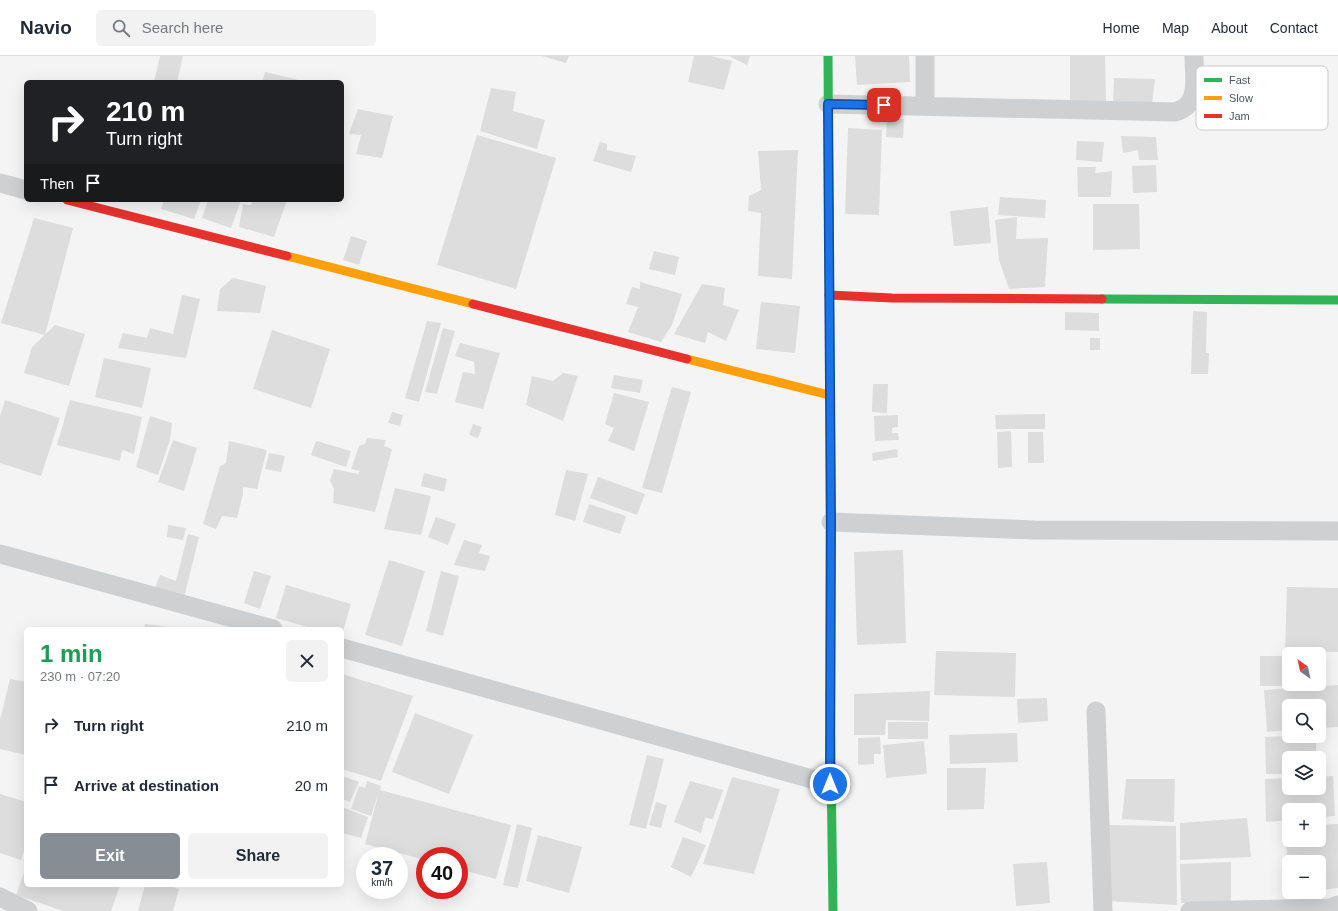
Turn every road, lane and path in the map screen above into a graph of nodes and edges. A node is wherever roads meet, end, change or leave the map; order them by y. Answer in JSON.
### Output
{"nodes":[{"id":1,"x":828,"y":56,"type":"edge"},
{"id":2,"x":925,"y":56,"type":"edge"},
{"id":3,"x":1194,"y":56,"type":"edge"},
{"id":4,"x":828,"y":104,"type":"junction"},
{"id":5,"x":926,"y":106,"type":"junction"},
{"id":6,"x":0,"y":183,"type":"edge"},
{"id":7,"x":24,"y":189,"type":"edge"},
{"id":8,"x":75,"y":202,"type":"edge"},
{"id":9,"x":829,"y":295,"type":"junction"},
{"id":10,"x":1338,"y":300,"type":"edge"},
{"id":11,"x":829,"y":395,"type":"junction"},
{"id":12,"x":831,"y":522,"type":"junction"},
{"id":13,"x":1338,"y":531,"type":"edge"},
{"id":14,"x":0,"y":554,"type":"edge"},
{"id":15,"x":266,"y":627,"type":"edge"},
{"id":16,"x":344,"y":649,"type":"edge"},
{"id":17,"x":1096,"y":711,"type":"dead end"},
{"id":18,"x":830,"y":784,"type":"junction"},
{"id":19,"x":0,"y":897,"type":"edge"},
{"id":20,"x":1338,"y":905,"type":"edge"},
{"id":21,"x":28,"y":911,"type":"edge"},
{"id":22,"x":833,"y":911,"type":"edge"},
{"id":23,"x":1103,"y":911,"type":"edge"},
{"id":24,"x":1190,"y":911,"type":"edge"}],
"edges":[{"from":1,"to":4,"type":"street"},
{"from":2,"to":5,"type":"street"},
{"from":3,"to":5,"type":"street"},
{"from":4,"to":5,"type":"street"},
{"from":4,"to":9,"type":"street"},
{"from":6,"to":7,"type":"street"},
{"from":8,"to":11,"type":"street"},
{"from":9,"to":10,"type":"street"},
{"from":9,"to":11,"type":"street"},
{"from":11,"to":12,"type":"street"},
{"from":12,"to":13,"type":"street"},
{"from":12,"to":18,"type":"street"},
{"from":14,"to":15,"type":"street"},
{"from":16,"to":18,"type":"street"},
{"from":17,"to":23,"type":"street"},
{"from":18,"to":22,"type":"street"},
{"from":19,"to":21,"type":"street"},
{"from":20,"to":24,"type":"street"}]}
